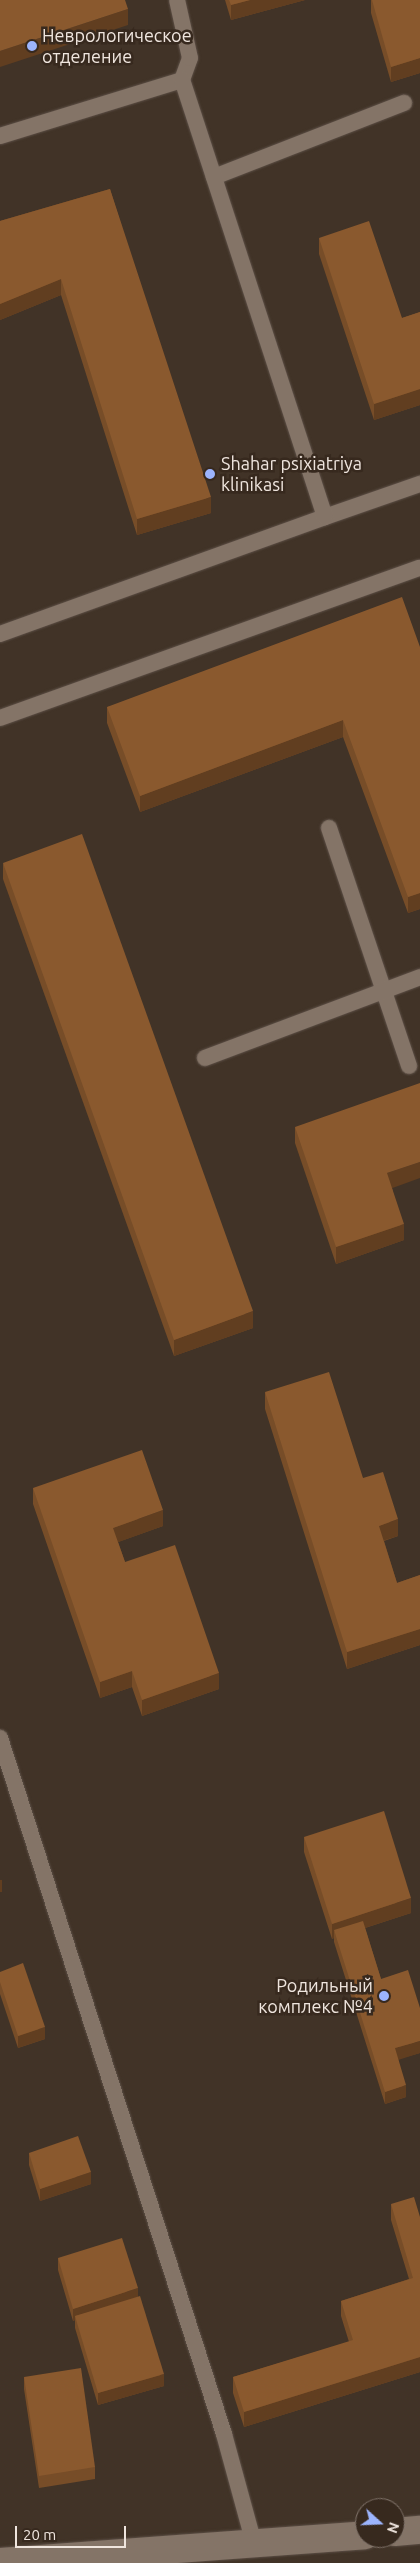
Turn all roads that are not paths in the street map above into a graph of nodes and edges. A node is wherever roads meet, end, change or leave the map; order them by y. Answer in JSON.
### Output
{"nodes":[{"id":1,"x":177,"y":0,"type":"edge"},
{"id":2,"x":182,"y":80,"type":"junction"},
{"id":3,"x":404,"y":103,"type":"dead end"},
{"id":4,"x":0,"y":136,"type":"edge"},
{"id":5,"x":214,"y":177,"type":"junction"},
{"id":6,"x":420,"y":484,"type":"edge"},
{"id":7,"x":325,"y":518,"type":"junction"},
{"id":8,"x":420,"y":568,"type":"edge"},
{"id":9,"x":0,"y":634,"type":"edge"},
{"id":10,"x":0,"y":718,"type":"edge"},
{"id":11,"x":329,"y":828,"type":"dead end"},
{"id":12,"x":420,"y":977,"type":"edge"},
{"id":13,"x":384,"y":991,"type":"junction"},
{"id":14,"x":205,"y":1058,"type":"dead end"},
{"id":15,"x":410,"y":1066,"type":"dead end"},
{"id":16,"x":0,"y":1738,"type":"edge"},
{"id":17,"x":420,"y":2530,"type":"edge"},
{"id":18,"x":405,"y":2531,"type":"edge"},
{"id":19,"x":355,"y":2536,"type":"edge"},
{"id":20,"x":254,"y":2544,"type":"junction"},
{"id":21,"x":0,"y":2562,"type":"edge"}],
"edges":[{"from":1,"to":2,"type":"lane"},
{"from":2,"to":4,"type":"lane"},
{"from":2,"to":5,"type":"lane"},
{"from":3,"to":5,"type":"lane"},
{"from":5,"to":7,"type":"lane"},
{"from":6,"to":7,"type":"lane"},
{"from":7,"to":9,"type":"lane"},
{"from":8,"to":10,"type":"lane"},
{"from":11,"to":13,"type":"lane"},
{"from":12,"to":13,"type":"lane"},
{"from":13,"to":14,"type":"lane"},
{"from":13,"to":15,"type":"lane"},
{"from":16,"to":20,"type":"lane"},
{"from":17,"to":18,"type":"street"},
{"from":19,"to":20,"type":"street"},
{"from":20,"to":21,"type":"street"}]}
